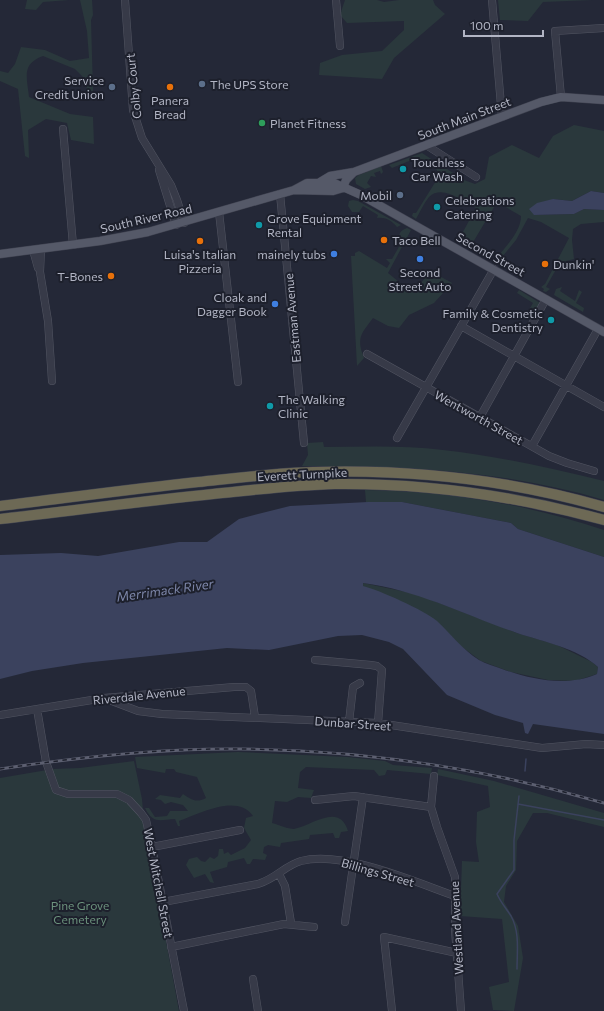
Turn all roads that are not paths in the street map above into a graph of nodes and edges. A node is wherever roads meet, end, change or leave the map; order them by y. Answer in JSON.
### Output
{"nodes":[{"id":1,"x":125,"y":0,"type":"edge"},
{"id":2,"x":336,"y":0,"type":"edge"},
{"id":3,"x":492,"y":0,"type":"edge"},
{"id":4,"x":604,"y":28,"type":"edge"},
{"id":5,"x":340,"y":46,"type":"dead end"},
{"id":6,"x":561,"y":97,"type":"junction"},
{"id":7,"x":604,"y":100,"type":"edge"},
{"id":8,"x":502,"y":117,"type":"junction"},
{"id":9,"x":63,"y":129,"type":"dead end"},
{"id":10,"x":426,"y":145,"type":"junction"},
{"id":11,"x":354,"y":172,"type":"junction"},
{"id":12,"x":476,"y":177,"type":"dead end"},
{"id":13,"x":320,"y":182,"type":"junction"},
{"id":14,"x":344,"y":188,"type":"junction"},
{"id":15,"x":294,"y":190,"type":"junction"},
{"id":16,"x":280,"y":194,"type":"junction"},
{"id":17,"x":219,"y":212,"type":"junction"},
{"id":18,"x":180,"y":224,"type":"junction"},
{"id":19,"x":73,"y":245,"type":"junction"},
{"id":20,"x":37,"y":250,"type":"junction"},
{"id":21,"x":0,"y":254,"type":"edge"},
{"id":22,"x":494,"y":269,"type":"junction"},
{"id":23,"x":546,"y":299,"type":"junction"},
{"id":24,"x":461,"y":326,"type":"junction"},
{"id":25,"x":601,"y":330,"type":"edge"},
{"id":26,"x":367,"y":354,"type":"dead end"},
{"id":27,"x":514,"y":355,"type":"junction"},
{"id":28,"x":52,"y":381,"type":"dead end"},
{"id":29,"x":238,"y":382,"type":"dead end"},
{"id":30,"x":567,"y":386,"type":"junction"},
{"id":31,"x":426,"y":388,"type":"junction"},
{"id":32,"x":604,"y":407,"type":"edge"},
{"id":33,"x":480,"y":417,"type":"junction"},
{"id":34,"x":397,"y":438,"type":"dead end"},
{"id":35,"x":304,"y":444,"type":"dead end"},
{"id":36,"x":532,"y":446,"type":"junction"},
{"id":37,"x":594,"y":471,"type":"dead end"},
{"id":38,"x":0,"y":506,"type":"edge"},
{"id":39,"x":604,"y":507,"type":"edge"},
{"id":40,"x":0,"y":520,"type":"edge"},
{"id":41,"x":604,"y":520,"type":"edge"},
{"id":42,"x":316,"y":660,"type":"dead end"},
{"id":43,"x":360,"y":683,"type":"dead end"},
{"id":44,"x":104,"y":698,"type":"junction"},
{"id":45,"x":37,"y":709,"type":"junction"},
{"id":46,"x":0,"y":715,"type":"edge"},
{"id":47,"x":255,"y":717,"type":"junction"},
{"id":48,"x":349,"y":722,"type":"junction"},
{"id":49,"x":378,"y":722,"type":"junction"},
{"id":50,"x":604,"y":745,"type":"edge"},
{"id":51,"x":434,"y":776,"type":"dead end"},
{"id":52,"x":363,"y":797,"type":"junction"},
{"id":53,"x":315,"y":800,"type":"dead end"},
{"id":54,"x":431,"y":807,"type":"junction"},
{"id":55,"x":240,"y":830,"type":"dead end"},
{"id":56,"x":152,"y":847,"type":"junction"},
{"id":57,"x":353,"y":863,"type":"junction"},
{"id":58,"x":279,"y":874,"type":"junction"},
{"id":59,"x":455,"y":896,"type":"junction"},
{"id":60,"x":164,"y":902,"type":"junction"},
{"id":61,"x":345,"y":922,"type":"dead end"},
{"id":62,"x":290,"y":923,"type":"junction"},
{"id":63,"x":314,"y":927,"type":"dead end"},
{"id":64,"x":172,"y":947,"type":"junction"},
{"id":65,"x":457,"y":953,"type":"junction"},
{"id":66,"x":253,"y":979,"type":"dead end"},
{"id":67,"x":184,"y":1011,"type":"edge"},
{"id":68,"x":258,"y":1011,"type":"edge"},
{"id":69,"x":392,"y":1011,"type":"edge"},
{"id":70,"x":461,"y":1011,"type":"edge"}],
"edges":[{"from":1,"to":18,"type":"street","name":"Colby Court"},
{"from":2,"to":5,"type":"street"},
{"from":3,"to":8,"type":"street"},
{"from":4,"to":6,"type":"street"},
{"from":6,"to":7,"type":"main road","name":"South Main Street"},
{"from":6,"to":8,"type":"main road","name":"South Main Street"},
{"from":8,"to":10,"type":"main road","name":"South Main Street"},
{"from":9,"to":19,"type":"street"},
{"from":10,"to":11,"type":"main road","name":"South Main Street"},
{"from":10,"to":12,"type":"street"},
{"from":11,"to":13,"type":"main road","name":"South Main Street"},
{"from":11,"to":14,"type":"main road"},
{"from":13,"to":14,"type":"main road","name":"South River Road"},
{"from":13,"to":15,"type":"main road","name":"South River Road"},
{"from":14,"to":15,"type":"main road","name":"South River Road"},
{"from":14,"to":22,"type":"main road","name":"Second Street"},
{"from":15,"to":16,"type":"main road","name":"South River Road"},
{"from":16,"to":17,"type":"main road","name":"South River Road"},
{"from":16,"to":35,"type":"street","name":"Eastman Avenue"},
{"from":17,"to":18,"type":"main road","name":"South River Road"},
{"from":17,"to":29,"type":"street"},
{"from":18,"to":19,"type":"main road","name":"South River Road"},
{"from":19,"to":20,"type":"main road","name":"South River Road"},
{"from":20,"to":21,"type":"main road","name":"South River Road"},
{"from":20,"to":28,"type":"street"},
{"from":22,"to":23,"type":"main road","name":"Second Street"},
{"from":22,"to":24,"type":"street"},
{"from":23,"to":25,"type":"main road","name":"Second Street"},
{"from":23,"to":27,"type":"street"},
{"from":24,"to":27,"type":"street"},
{"from":24,"to":31,"type":"street"},
{"from":25,"to":30,"type":"street"},
{"from":26,"to":31,"type":"street","name":"Wentworth Street"},
{"from":27,"to":30,"type":"street"},
{"from":27,"to":33,"type":"street"},
{"from":30,"to":32,"type":"street"},
{"from":30,"to":36,"type":"street"},
{"from":31,"to":33,"type":"street","name":"Wentworth Street"},
{"from":31,"to":34,"type":"street"},
{"from":33,"to":36,"type":"street","name":"Wentworth Street"},
{"from":36,"to":37,"type":"street","name":"Wentworth Street"},
{"from":38,"to":39,"type":"highway","name":"Everett Turnpike"},
{"from":40,"to":41,"type":"highway","name":"Everett Turnpike"},
{"from":42,"to":49,"type":"street"},
{"from":43,"to":48,"type":"street"},
{"from":44,"to":45,"type":"street","name":"Riverdale Avenue"},
{"from":44,"to":47,"type":"street","name":"Dunbar Street"},
{"from":44,"to":47,"type":"street","name":"Riverdale Avenue"},
{"from":45,"to":46,"type":"street","name":"Riverdale Avenue"},
{"from":45,"to":56,"type":"street","name":"West Mitchell Street"},
{"from":47,"to":48,"type":"street","name":"Dunbar Street"},
{"from":48,"to":49,"type":"street","name":"Dunbar Street"},
{"from":49,"to":50,"type":"street","name":"Dunbar Street"},
{"from":51,"to":54,"type":"street","name":"Westland Avenue"},
{"from":52,"to":53,"type":"street"},
{"from":52,"to":54,"type":"street"},
{"from":52,"to":57,"type":"street"},
{"from":54,"to":59,"type":"street","name":"Westland Avenue"},
{"from":55,"to":56,"type":"street"},
{"from":56,"to":60,"type":"street","name":"West Mitchell Street"},
{"from":57,"to":58,"type":"street","name":"Billings Street"},
{"from":57,"to":59,"type":"street","name":"Billings Street"},
{"from":57,"to":61,"type":"street"},
{"from":58,"to":60,"type":"street","name":"Billings Street"},
{"from":58,"to":62,"type":"street"},
{"from":59,"to":65,"type":"street","name":"Westland Avenue"},
{"from":60,"to":64,"type":"street","name":"West Mitchell Street"},
{"from":62,"to":63,"type":"street"},
{"from":62,"to":64,"type":"street"},
{"from":64,"to":67,"type":"street","name":"West Mitchell Street"},
{"from":65,"to":69,"type":"street"},
{"from":65,"to":70,"type":"street","name":"Westland Avenue"},
{"from":66,"to":68,"type":"street"}]}
